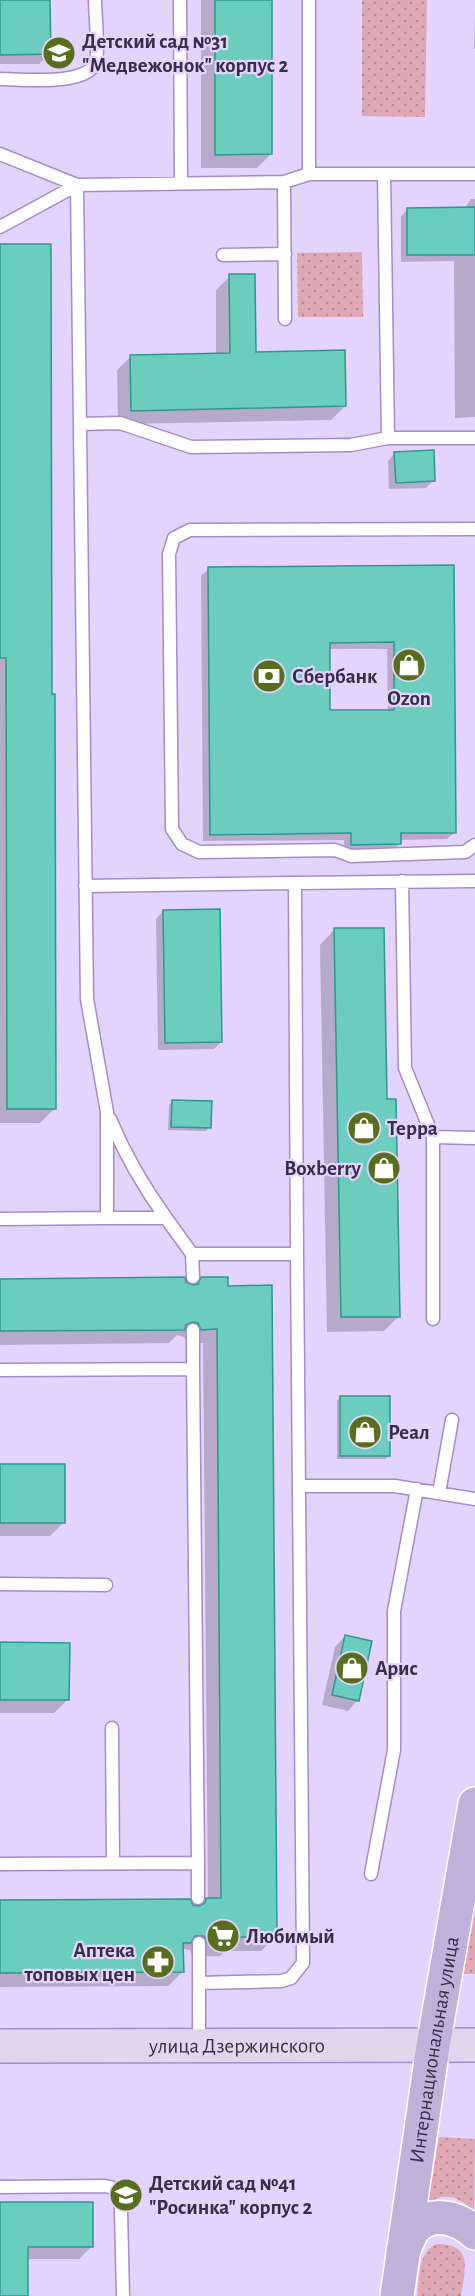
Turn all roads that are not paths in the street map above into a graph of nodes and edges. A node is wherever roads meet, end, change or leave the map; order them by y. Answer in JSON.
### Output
{"nodes":[{"id":1,"x":95,"y":0,"type":"edge"},
{"id":2,"x":180,"y":0,"type":"edge"},
{"id":3,"x":309,"y":0,"type":"edge"},
{"id":4,"x":0,"y":79,"type":"edge"},
{"id":5,"x":0,"y":154,"type":"edge"},
{"id":6,"x":309,"y":174,"type":"junction"},
{"id":7,"x":384,"y":174,"type":"junction"},
{"id":8,"x":475,"y":174,"type":"edge"},
{"id":9,"x":284,"y":182,"type":"junction"},
{"id":10,"x":181,"y":184,"type":"junction"},
{"id":11,"x":77,"y":185,"type":"junction"},
{"id":12,"x":0,"y":227,"type":"edge"},
{"id":13,"x":285,"y":254,"type":"junction"},
{"id":14,"x":223,"y":255,"type":"dead end"},
{"id":15,"x":285,"y":319,"type":"dead end"},
{"id":16,"x":80,"y":424,"type":"junction"},
{"id":17,"x":388,"y":438,"type":"junction"},
{"id":18,"x":475,"y":438,"type":"edge"},
{"id":19,"x":475,"y":529,"type":"edge"},
{"id":20,"x":475,"y":845,"type":"edge"},
{"id":21,"x":475,"y":880,"type":"edge"},
{"id":22,"x":402,"y":881,"type":"junction"},
{"id":23,"x":295,"y":883,"type":"junction"},
{"id":24,"x":85,"y":886,"type":"junction"},
{"id":25,"x":107,"y":1113,"type":"junction"},
{"id":26,"x":433,"y":1137,"type":"junction"},
{"id":27,"x":475,"y":1138,"type":"edge"},
{"id":28,"x":106,"y":1218,"type":"junction"},
{"id":29,"x":166,"y":1218,"type":"junction"},
{"id":30,"x":0,"y":1219,"type":"edge"},
{"id":31,"x":192,"y":1254,"type":"junction"},
{"id":32,"x":297,"y":1254,"type":"junction"},
{"id":33,"x":193,"y":1277,"type":"dead end"},
{"id":34,"x":433,"y":1318,"type":"dead end"},
{"id":35,"x":193,"y":1330,"type":"dead end"},
{"id":36,"x":193,"y":1369,"type":"junction"},
{"id":37,"x":0,"y":1370,"type":"edge"},
{"id":38,"x":452,"y":1420,"type":"dead end"},
{"id":39,"x":299,"y":1486,"type":"junction"},
{"id":40,"x":417,"y":1489,"type":"junction"},
{"id":41,"x":439,"y":1493,"type":"junction"},
{"id":42,"x":475,"y":1499,"type":"edge"},
{"id":43,"x":0,"y":1584,"type":"edge"},
{"id":44,"x":106,"y":1585,"type":"dead end"},
{"id":45,"x":112,"y":1728,"type":"dead end"},
{"id":46,"x":475,"y":1804,"type":"edge"},
{"id":47,"x":112,"y":1863,"type":"junction"},
{"id":48,"x":198,"y":1863,"type":"junction"},
{"id":49,"x":0,"y":1864,"type":"edge"},
{"id":50,"x":371,"y":1874,"type":"dead end"},
{"id":51,"x":198,"y":1899,"type":"dead end"},
{"id":52,"x":199,"y":1943,"type":"dead end"},
{"id":53,"x":199,"y":1983,"type":"junction"},
{"id":54,"x":475,"y":2045,"type":"edge"},
{"id":55,"x":0,"y":2046,"type":"edge"},
{"id":56,"x":200,"y":2046,"type":"junction"},
{"id":57,"x":433,"y":2046,"type":"junction"},
{"id":58,"x":0,"y":2187,"type":"edge"},
{"id":59,"x":475,"y":2233,"type":"edge"},
{"id":60,"x":403,"y":2254,"type":"junction"},
{"id":61,"x":123,"y":2296,"type":"edge"},
{"id":62,"x":398,"y":2296,"type":"edge"}],
"edges":[{"from":1,"to":4,"type":"lane"},
{"from":2,"to":10,"type":"lane"},
{"from":3,"to":6,"type":"lane"},
{"from":5,"to":11,"type":"lane"},
{"from":6,"to":7,"type":"lane"},
{"from":6,"to":9,"type":"lane"},
{"from":7,"to":8,"type":"lane"},
{"from":7,"to":17,"type":"lane"},
{"from":9,"to":10,"type":"lane"},
{"from":9,"to":13,"type":"lane"},
{"from":10,"to":11,"type":"lane"},
{"from":11,"to":12,"type":"lane"},
{"from":11,"to":16,"type":"lane"},
{"from":13,"to":14,"type":"lane"},
{"from":13,"to":15,"type":"lane"},
{"from":16,"to":17,"type":"lane"},
{"from":16,"to":24,"type":"lane"},
{"from":17,"to":18,"type":"lane"},
{"from":19,"to":20,"type":"lane"},
{"from":21,"to":22,"type":"lane"},
{"from":22,"to":23,"type":"lane"},
{"from":22,"to":26,"type":"lane"},
{"from":23,"to":24,"type":"lane"},
{"from":23,"to":32,"type":"lane"},
{"from":24,"to":25,"type":"lane"},
{"from":25,"to":28,"type":"lane"},
{"from":25,"to":29,"type":"lane"},
{"from":26,"to":27,"type":"lane"},
{"from":26,"to":34,"type":"lane"},
{"from":28,"to":29,"type":"lane"},
{"from":28,"to":30,"type":"lane"},
{"from":29,"to":31,"type":"lane"},
{"from":31,"to":32,"type":"lane"},
{"from":31,"to":33,"type":"lane"},
{"from":32,"to":39,"type":"lane"},
{"from":35,"to":36,"type":"lane"},
{"from":36,"to":37,"type":"lane"},
{"from":36,"to":48,"type":"lane"},
{"from":38,"to":41,"type":"lane"},
{"from":39,"to":40,"type":"lane"},
{"from":39,"to":53,"type":"lane"},
{"from":40,"to":41,"type":"lane"},
{"from":40,"to":50,"type":"lane"},
{"from":41,"to":42,"type":"lane"},
{"from":43,"to":44,"type":"lane"},
{"from":45,"to":47,"type":"lane"},
{"from":46,"to":57,"type":"main road","name":"Интернациональная улица"},
{"from":47,"to":48,"type":"lane"},
{"from":47,"to":49,"type":"lane"},
{"from":48,"to":51,"type":"lane"},
{"from":52,"to":53,"type":"lane"},
{"from":53,"to":56,"type":"lane"},
{"from":54,"to":57,"type":"street","name":"улица Дзержинского"},
{"from":55,"to":56,"type":"street","name":"улица Дзержинского"},
{"from":56,"to":57,"type":"street","name":"улица Дзержинского"},
{"from":57,"to":60,"type":"main road","name":"Интернациональная улица"},
{"from":58,"to":61,"type":"lane"},
{"from":59,"to":60,"type":"main road"},
{"from":60,"to":62,"type":"main road","name":"Интернациональная улица"}]}
